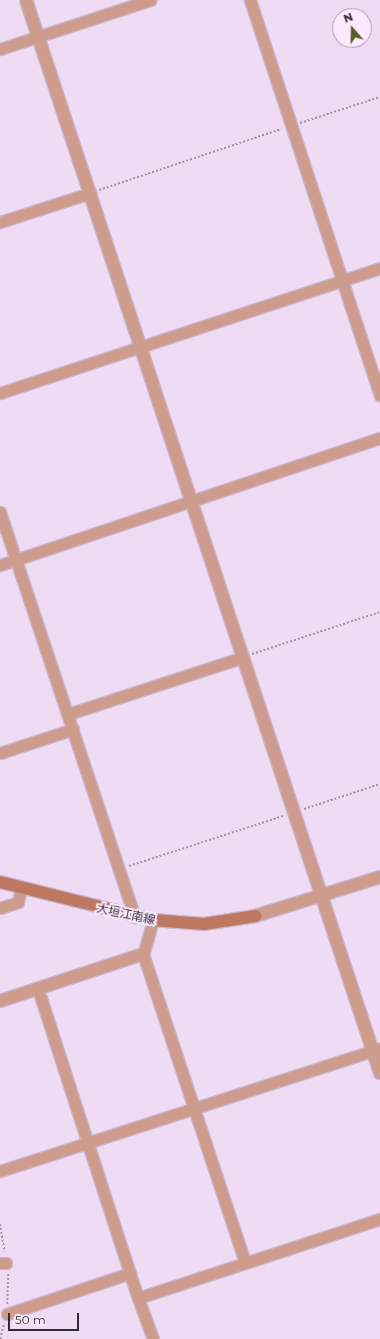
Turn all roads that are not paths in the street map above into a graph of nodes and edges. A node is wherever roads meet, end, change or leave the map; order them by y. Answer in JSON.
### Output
{"nodes":[{"id":1,"x":26,"y":0,"type":"edge"},
{"id":2,"x":150,"y":0,"type":"edge"},
{"id":3,"x":250,"y":0,"type":"edge"},
{"id":4,"x":38,"y":36,"type":"junction"},
{"id":5,"x":0,"y":49,"type":"edge"},
{"id":6,"x":90,"y":193,"type":"junction"},
{"id":7,"x":0,"y":222,"type":"edge"},
{"id":8,"x":380,"y":268,"type":"edge"},
{"id":9,"x":342,"y":281,"type":"junction"},
{"id":10,"x":140,"y":347,"type":"junction"},
{"id":11,"x":0,"y":393,"type":"edge"},
{"id":12,"x":380,"y":395,"type":"edge"},
{"id":13,"x":380,"y":438,"type":"edge"},
{"id":14,"x":192,"y":502,"type":"junction"},
{"id":15,"x":0,"y":512,"type":"edge"},
{"id":16,"x":16,"y":560,"type":"junction"},
{"id":17,"x":0,"y":565,"type":"edge"},
{"id":18,"x":243,"y":657,"type":"junction"},
{"id":19,"x":68,"y":714,"type":"junction"},
{"id":20,"x":72,"y":729,"type":"junction"},
{"id":21,"x":0,"y":754,"type":"edge"},
{"id":22,"x":380,"y":877,"type":"edge"},
{"id":23,"x":0,"y":882,"type":"edge"},
{"id":24,"x":21,"y":888,"type":"junction"},
{"id":25,"x":320,"y":896,"type":"junction"},
{"id":26,"x":0,"y":908,"type":"edge"},
{"id":27,"x":135,"y":916,"type":"junction"},
{"id":28,"x":255,"y":916,"type":"joint"},
{"id":29,"x":153,"y":920,"type":"junction"},
{"id":30,"x":144,"y":954,"type":"junction"},
{"id":31,"x":38,"y":989,"type":"junction"},
{"id":32,"x":0,"y":1001,"type":"edge"},
{"id":33,"x":376,"y":1049,"type":"edge"},
{"id":34,"x":380,"y":1072,"type":"edge"},
{"id":35,"x":195,"y":1108,"type":"junction"},
{"id":36,"x":88,"y":1143,"type":"junction"},
{"id":37,"x":0,"y":1171,"type":"edge"},
{"id":38,"x":380,"y":1220,"type":"edge"},
{"id":39,"x":245,"y":1263,"type":"junction"},
{"id":40,"x":130,"y":1273,"type":"junction"},
{"id":41,"x":138,"y":1298,"type":"junction"},
{"id":42,"x":7,"y":1314,"type":"road end"},
{"id":43,"x":153,"y":1339,"type":"edge"}],
"edges":[{"from":1,"to":4,"type":"street"},
{"from":2,"to":4,"type":"street"},
{"from":3,"to":9,"type":"street"},
{"from":4,"to":5,"type":"street"},
{"from":4,"to":6,"type":"street"},
{"from":6,"to":7,"type":"street"},
{"from":6,"to":10,"type":"street"},
{"from":8,"to":9,"type":"street"},
{"from":9,"to":10,"type":"street"},
{"from":9,"to":12,"type":"street"},
{"from":10,"to":11,"type":"street"},
{"from":10,"to":14,"type":"street"},
{"from":13,"to":14,"type":"street"},
{"from":14,"to":16,"type":"street"},
{"from":14,"to":18,"type":"street"},
{"from":15,"to":16,"type":"street"},
{"from":16,"to":17,"type":"street"},
{"from":16,"to":19,"type":"street"},
{"from":18,"to":19,"type":"street"},
{"from":18,"to":25,"type":"street"},
{"from":19,"to":20,"type":"street"},
{"from":20,"to":21,"type":"street"},
{"from":20,"to":27,"type":"street"},
{"from":22,"to":25,"type":"street"},
{"from":23,"to":24,"type":"main road","name":"大垣江南線"},
{"from":24,"to":26,"type":"street"},
{"from":24,"to":27,"type":"main road","name":"大垣江南線"},
{"from":25,"to":28,"type":"street"},
{"from":25,"to":33,"type":"street"},
{"from":27,"to":29,"type":"main road","name":"大垣江南線"},
{"from":28,"to":29,"type":"main road","name":"大垣江南線"},
{"from":29,"to":30,"type":"street"},
{"from":30,"to":31,"type":"street"},
{"from":30,"to":35,"type":"street"},
{"from":31,"to":32,"type":"street"},
{"from":31,"to":36,"type":"street"},
{"from":33,"to":34,"type":"street"},
{"from":33,"to":35,"type":"street"},
{"from":35,"to":36,"type":"street"},
{"from":35,"to":39,"type":"street"},
{"from":36,"to":37,"type":"street"},
{"from":36,"to":40,"type":"street"},
{"from":38,"to":39,"type":"street"},
{"from":39,"to":41,"type":"street"},
{"from":40,"to":41,"type":"street"},
{"from":40,"to":42,"type":"street"},
{"from":41,"to":43,"type":"street"}]}
